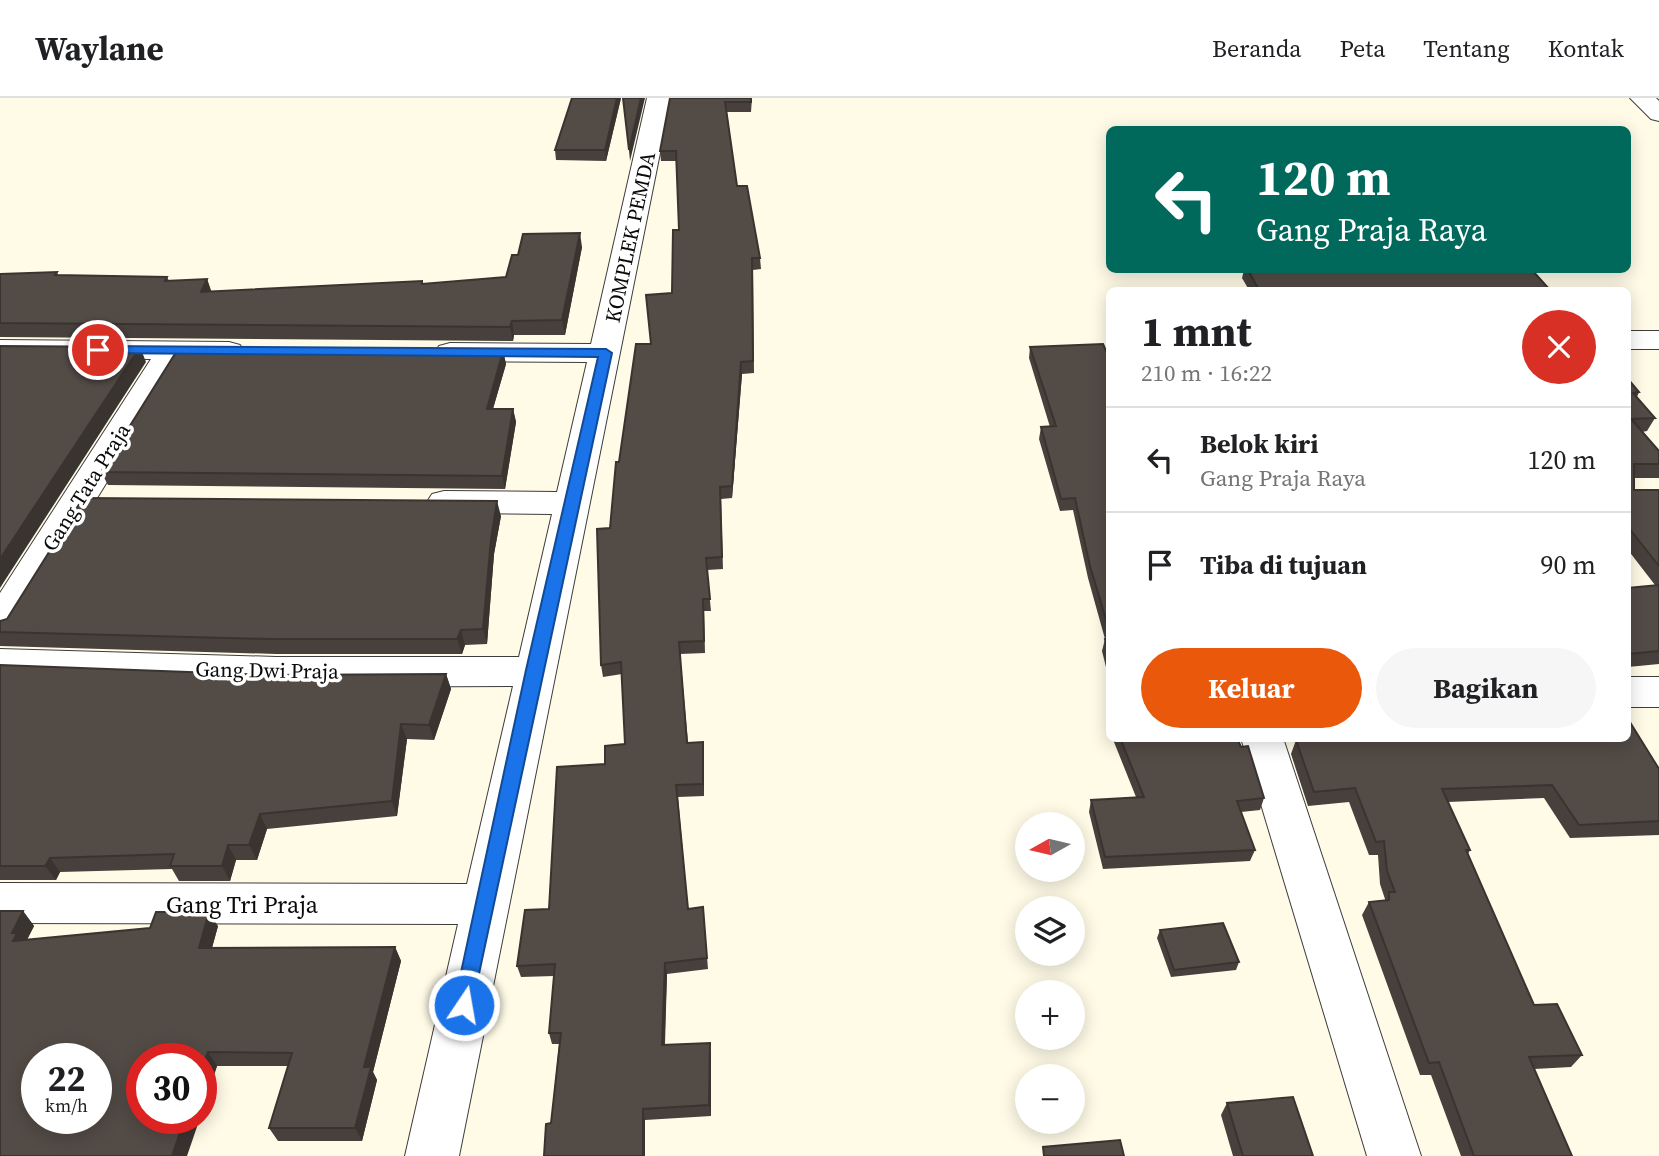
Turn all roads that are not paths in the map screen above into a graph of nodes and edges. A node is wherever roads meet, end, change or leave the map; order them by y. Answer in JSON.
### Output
{"nodes":[{"id":1,"x":659,"y":98,"type":"edge"},
{"id":2,"x":1642,"y":98,"type":"edge"},
{"id":3,"x":1659,"y":114,"type":"edge"},
{"id":4,"x":1631,"y":340,"type":"edge"},
{"id":5,"x":1659,"y":340,"type":"edge"},
{"id":6,"x":0,"y":349,"type":"edge"},
{"id":7,"x":172,"y":351,"type":"junction"},
{"id":8,"x":256,"y":351,"type":"edge"},
{"id":9,"x":424,"y":352,"type":"edge"},
{"id":10,"x":606,"y":353,"type":"junction"},
{"id":11,"x":78,"y":499,"type":"junction"},
{"id":12,"x":119,"y":499,"type":"edge"},
{"id":13,"x":407,"y":502,"type":"edge"},
{"id":14,"x":571,"y":503,"type":"junction"},
{"id":15,"x":0,"y":623,"type":"edge"},
{"id":16,"x":0,"y":663,"type":"edge"},
{"id":17,"x":534,"y":670,"type":"junction"},
{"id":18,"x":1631,"y":692,"type":"edge"},
{"id":19,"x":1659,"y":692,"type":"edge"},
{"id":20,"x":1263,"y":742,"type":"edge"},
{"id":21,"x":0,"y":903,"type":"edge"},
{"id":22,"x":485,"y":904,"type":"junction"},
{"id":23,"x":432,"y":1156,"type":"edge"},
{"id":24,"x":1394,"y":1156,"type":"edge"}],
"edges":[{"from":1,"to":10,"type":"street","name":"KOMPLEK PEMDA"},
{"from":2,"to":3,"type":"street"},
{"from":4,"to":5,"type":"street"},
{"from":6,"to":7,"type":"street"},
{"from":7,"to":8,"type":"street"},
{"from":7,"to":11,"type":"street","name":"Gang Tata Praja"},
{"from":9,"to":10,"type":"street"},
{"from":10,"to":14,"type":"street","name":"KOMPLEK PEMDA"},
{"from":11,"to":12,"type":"street"},
{"from":11,"to":15,"type":"street","name":"Gang Tata Praja"},
{"from":13,"to":14,"type":"street"},
{"from":14,"to":17,"type":"street","name":"KOMPLEK PEMDA"},
{"from":16,"to":17,"type":"street","name":"Gang Dwi Praja"},
{"from":17,"to":22,"type":"street","name":"KOMPLEK PEMDA"},
{"from":18,"to":19,"type":"street"},
{"from":20,"to":24,"type":"street"},
{"from":21,"to":22,"type":"street","name":"Gang Tri Praja"},
{"from":22,"to":23,"type":"street","name":"KOMPLEK PEMDA"}]}
